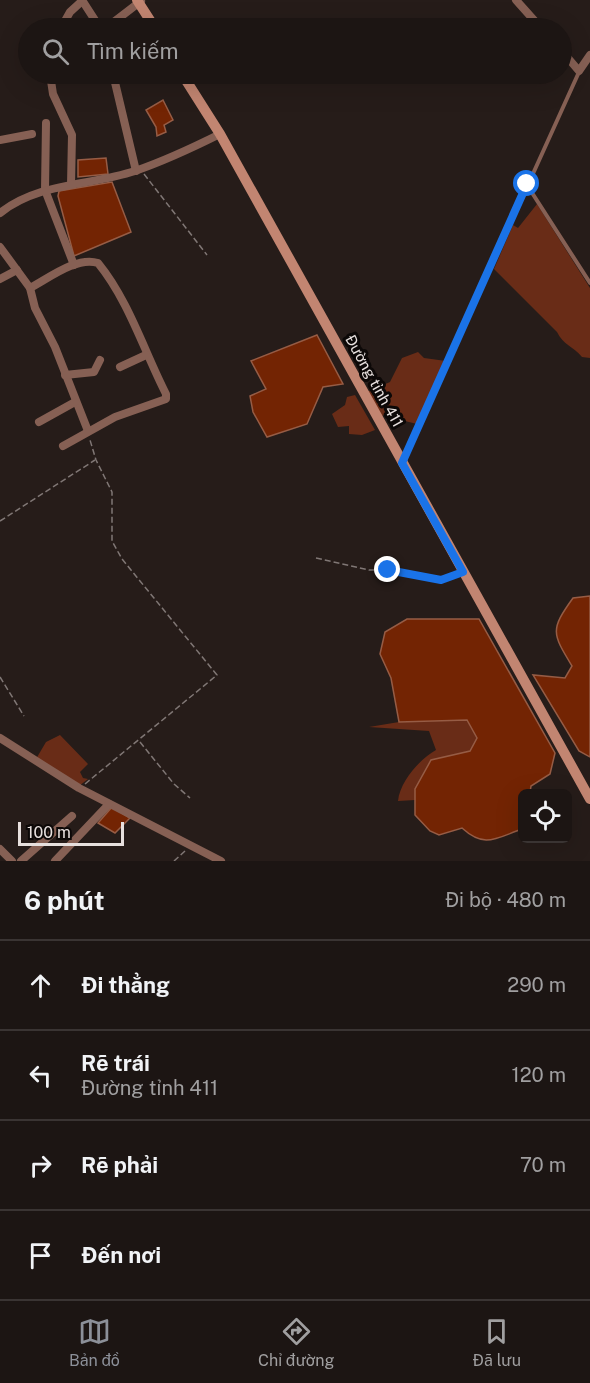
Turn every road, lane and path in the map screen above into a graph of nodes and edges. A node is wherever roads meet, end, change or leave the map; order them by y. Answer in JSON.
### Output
{"nodes":[{"id":1,"x":82,"y":0,"type":"edge"},
{"id":2,"x":516,"y":0,"type":"edge"},
{"id":3,"x":139,"y":1,"type":"edge"},
{"id":4,"x":67,"y":18,"type":"edge"},
{"id":5,"x":94,"y":18,"type":"edge"},
{"id":6,"x":118,"y":18,"type":"edge"},
{"id":7,"x":149,"y":18,"type":"edge"},
{"id":8,"x":532,"y":18,"type":"edge"},
{"id":9,"x":590,"y":55,"type":"edge"},
{"id":10,"x":572,"y":63,"type":"edge"},
{"id":11,"x":579,"y":71,"type":"junction"},
{"id":12,"x":52,"y":84,"type":"edge"},
{"id":13,"x":116,"y":84,"type":"edge"},
{"id":14,"x":188,"y":84,"type":"edge"},
{"id":15,"x":46,"y":123,"type":"dead end"},
{"id":16,"x":32,"y":134,"type":"dead end"},
{"id":17,"x":220,"y":134,"type":"junction"},
{"id":18,"x":0,"y":140,"type":"edge"},
{"id":19,"x":138,"y":170,"type":"junction"},
{"id":20,"x":527,"y":184,"type":"junction"},
{"id":21,"x":71,"y":185,"type":"junction"},
{"id":22,"x":45,"y":190,"type":"junction"},
{"id":23,"x":0,"y":213,"type":"edge"},
{"id":24,"x":0,"y":247,"type":"edge"},
{"id":25,"x":207,"y":255,"type":"dead end"},
{"id":26,"x":74,"y":265,"type":"junction"},
{"id":27,"x":17,"y":270,"type":"junction"},
{"id":28,"x":0,"y":279,"type":"edge"},
{"id":29,"x":590,"y":283,"type":"edge"},
{"id":30,"x":30,"y":288,"type":"junction"},
{"id":31,"x":146,"y":355,"type":"junction"},
{"id":32,"x":100,"y":360,"type":"dead end"},
{"id":33,"x":120,"y":367,"type":"dead end"},
{"id":34,"x":65,"y":375,"type":"junction"},
{"id":35,"x":75,"y":402,"type":"junction"},
{"id":36,"x":39,"y":422,"type":"dead end"},
{"id":37,"x":88,"y":431,"type":"junction"},
{"id":38,"x":63,"y":446,"type":"dead end"},
{"id":39,"x":96,"y":460,"type":"junction"},
{"id":40,"x":402,"y":463,"type":"junction"},
{"id":41,"x":0,"y":521,"type":"edge"},
{"id":42,"x":316,"y":558,"type":"dead end"},
{"id":43,"x":463,"y":572,"type":"junction"},
{"id":44,"x":0,"y":677,"type":"edge"},
{"id":45,"x":24,"y":716,"type":"dead end"},
{"id":46,"x":0,"y":738,"type":"edge"},
{"id":47,"x":139,"y":741,"type":"junction"},
{"id":48,"x":79,"y":788,"type":"junction"},
{"id":49,"x":190,"y":798,"type":"dead end"},
{"id":50,"x":590,"y":799,"type":"edge"},
{"id":51,"x":109,"y":804,"type":"junction"},
{"id":52,"x":72,"y":816,"type":"dead end"},
{"id":53,"x":191,"y":846,"type":"junction"},
{"id":54,"x":0,"y":849,"type":"edge"},
{"id":55,"x":12,"y":861,"type":"edge"},
{"id":56,"x":21,"y":861,"type":"edge"},
{"id":57,"x":56,"y":861,"type":"edge"},
{"id":58,"x":174,"y":861,"type":"edge"},
{"id":59,"x":221,"y":861,"type":"edge"}],
"edges":[{"from":1,"to":4,"type":"street"},
{"from":1,"to":5,"type":"street"},
{"from":2,"to":8,"type":"street"},
{"from":3,"to":6,"type":"street"},
{"from":3,"to":7,"type":"main road"},
{"from":9,"to":11,"type":"street"},
{"from":10,"to":11,"type":"street"},
{"from":11,"to":20,"type":"lane"},
{"from":12,"to":21,"type":"street"},
{"from":13,"to":19,"type":"street"},
{"from":14,"to":17,"type":"main road","name":"Đường tỉnh 411"},
{"from":15,"to":22,"type":"street"},
{"from":16,"to":18,"type":"street"},
{"from":17,"to":19,"type":"street"},
{"from":17,"to":40,"type":"main road","name":"Đường tỉnh 411"},
{"from":19,"to":21,"type":"street"},
{"from":19,"to":25,"type":"path"},
{"from":20,"to":29,"type":"lane"},
{"from":20,"to":40,"type":"lane"},
{"from":21,"to":22,"type":"street"},
{"from":22,"to":23,"type":"street"},
{"from":22,"to":26,"type":"street"},
{"from":24,"to":27,"type":"street"},
{"from":26,"to":30,"type":"street"},
{"from":26,"to":31,"type":"street"},
{"from":27,"to":28,"type":"street"},
{"from":27,"to":30,"type":"street"},
{"from":30,"to":34,"type":"street"},
{"from":31,"to":33,"type":"street"},
{"from":31,"to":37,"type":"street"},
{"from":32,"to":34,"type":"street"},
{"from":34,"to":35,"type":"street"},
{"from":35,"to":36,"type":"street"},
{"from":35,"to":37,"type":"street"},
{"from":37,"to":38,"type":"street"},
{"from":37,"to":39,"type":"path"},
{"from":39,"to":41,"type":"path"},
{"from":39,"to":47,"type":"path"},
{"from":40,"to":43,"type":"main road","name":"Đường tỉnh 411"},
{"from":42,"to":43,"type":"path"},
{"from":43,"to":50,"type":"main road","name":"Đường tỉnh 411"},
{"from":44,"to":45,"type":"path"},
{"from":46,"to":48,"type":"street"},
{"from":47,"to":48,"type":"path"},
{"from":47,"to":49,"type":"path"},
{"from":48,"to":51,"type":"street"},
{"from":51,"to":53,"type":"street"},
{"from":51,"to":57,"type":"street"},
{"from":52,"to":56,"type":"street"},
{"from":53,"to":58,"type":"path"},
{"from":53,"to":59,"type":"street"},
{"from":54,"to":55,"type":"street"}]}
